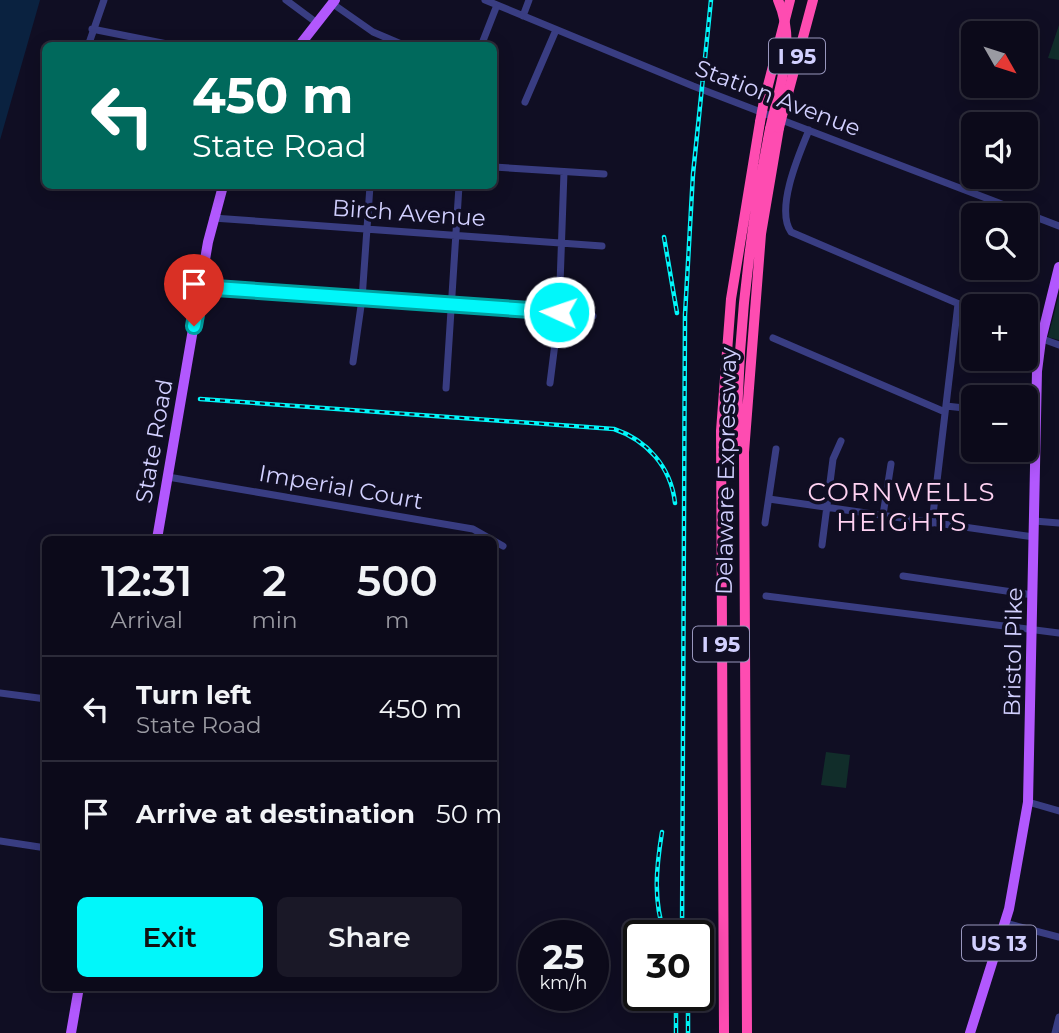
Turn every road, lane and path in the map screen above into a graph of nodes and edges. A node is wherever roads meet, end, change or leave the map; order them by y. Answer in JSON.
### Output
{"nodes":[{"id":1,"x":104,"y":0,"type":"edge"},
{"id":2,"x":286,"y":0,"type":"edge"},
{"id":3,"x":485,"y":0,"type":"edge"},
{"id":4,"x":529,"y":0,"type":"edge"},
{"id":5,"x":778,"y":0,"type":"edge"},
{"id":6,"x":783,"y":0,"type":"edge"},
{"id":7,"x":790,"y":0,"type":"edge"},
{"id":8,"x":813,"y":0,"type":"edge"},
{"id":9,"x":334,"y":2,"type":"edge"},
{"id":10,"x":497,"y":5,"type":"junction"},
{"id":11,"x":523,"y":16,"type":"junction"},
{"id":12,"x":317,"y":23,"type":"junction"},
{"id":13,"x":92,"y":29,"type":"junction"},
{"id":14,"x":556,"y":30,"type":"junction"},
{"id":15,"x":379,"y":35,"type":"junction"},
{"id":16,"x":89,"y":42,"type":"edge"},
{"id":17,"x":157,"y":42,"type":"edge"},
{"id":18,"x":302,"y":42,"type":"edge"},
{"id":19,"x":379,"y":42,"type":"edge"},
{"id":20,"x":396,"y":42,"type":"edge"},
{"id":21,"x":483,"y":42,"type":"edge"},
{"id":22,"x":778,"y":47,"type":"junction"},
{"id":23,"x":525,"y":102,"type":"dead end"},
{"id":24,"x":770,"y":127,"type":"junction"},
{"id":25,"x":810,"y":131,"type":"junction"},
{"id":26,"x":497,"y":167,"type":"edge"},
{"id":27,"x":564,"y":172,"type":"junction"},
{"id":28,"x":604,"y":174,"type":"dead end"},
{"id":29,"x":222,"y":189,"type":"edge"},
{"id":30,"x":370,"y":189,"type":"edge"},
{"id":31,"x":459,"y":189,"type":"edge"},
{"id":32,"x":213,"y":218,"type":"junction"},
{"id":33,"x":1059,"y":226,"type":"edge"},
{"id":34,"x":368,"y":228,"type":"junction"},
{"id":35,"x":456,"y":235,"type":"junction"},
{"id":36,"x":563,"y":242,"type":"junction"},
{"id":37,"x":602,"y":246,"type":"dead end"},
{"id":38,"x":1059,"y":267,"type":"edge"},
{"id":39,"x":201,"y":287,"type":"junction"},
{"id":40,"x":362,"y":299,"type":"junction"},
{"id":41,"x":958,"y":304,"type":"junction"},
{"id":42,"x":451,"y":305,"type":"junction"},
{"id":43,"x":961,"y":305,"type":"edge"},
{"id":44,"x":559,"y":312,"type":"junction"},
{"id":45,"x":593,"y":316,"type":"dead end"},
{"id":46,"x":773,"y":338,"type":"dead end"},
{"id":47,"x":1038,"y":339,"type":"edge"},
{"id":48,"x":1041,"y":340,"type":"junction"},
{"id":49,"x":1059,"y":345,"type":"edge"},
{"id":50,"x":353,"y":362,"type":"dead end"},
{"id":51,"x":550,"y":383,"type":"dead end"},
{"id":52,"x":1035,"y":385,"type":"edge"},
{"id":53,"x":446,"y":388,"type":"dead end"},
{"id":54,"x":946,"y":409,"type":"junction"},
{"id":55,"x":961,"y":409,"type":"edge"},
{"id":56,"x":841,"y":441,"type":"dead end"},
{"id":57,"x":776,"y":449,"type":"dead end"},
{"id":58,"x":1032,"y":462,"type":"edge"},
{"id":59,"x":891,"y":464,"type":"dead end"},
{"id":60,"x":168,"y":477,"type":"junction"},
{"id":61,"x":769,"y":499,"type":"junction"},
{"id":62,"x":825,"y":507,"type":"junction"},
{"id":63,"x":883,"y":515,"type":"junction"},
{"id":64,"x":1034,"y":522,"type":"junction"},
{"id":65,"x":765,"y":523,"type":"dead end"},
{"id":66,"x":932,"y":523,"type":"junction"},
{"id":67,"x":1059,"y":523,"type":"edge"},
{"id":68,"x":158,"y":536,"type":"edge"},
{"id":69,"x":485,"y":536,"type":"edge"},
{"id":70,"x":1034,"y":537,"type":"junction"},
{"id":71,"x":497,"y":543,"type":"edge"},
{"id":72,"x":822,"y":545,"type":"dead end"},
{"id":73,"x":503,"y":546,"type":"dead end"},
{"id":74,"x":903,"y":576,"type":"dead end"},
{"id":75,"x":1033,"y":595,"type":"junction"},
{"id":76,"x":766,"y":596,"type":"dead end"},
{"id":77,"x":1032,"y":631,"type":"junction"},
{"id":78,"x":1059,"y":633,"type":"edge"},
{"id":79,"x":0,"y":693,"type":"edge"},
{"id":80,"x":42,"y":698,"type":"edge"},
{"id":81,"x":1028,"y":802,"type":"junction"},
{"id":82,"x":1059,"y":811,"type":"edge"},
{"id":83,"x":0,"y":841,"type":"edge"},
{"id":84,"x":42,"y":847,"type":"edge"},
{"id":85,"x":1005,"y":923,"type":"junction"},
{"id":86,"x":1059,"y":937,"type":"edge"},
{"id":87,"x":78,"y":991,"type":"edge"},
{"id":88,"x":1059,"y":1017,"type":"edge"},
{"id":89,"x":71,"y":1033,"type":"edge"},
{"id":90,"x":724,"y":1033,"type":"edge"},
{"id":91,"x":747,"y":1033,"type":"edge"},
{"id":92,"x":970,"y":1033,"type":"edge"},
{"id":93,"x":1055,"y":1033,"type":"edge"}],
"edges":[{"from":1,"to":13,"type":"street"},
{"from":2,"to":12,"type":"street"},
{"from":3,"to":10,"type":"street","name":"Station Avenue"},
{"from":4,"to":11,"type":"street"},
{"from":5,"to":24,"type":"highway","bridge":true},
{"from":6,"to":22,"type":"highway"},
{"from":7,"to":22,"type":"highway","name":"Delaware Expressway","number":"I 95"},
{"from":8,"to":24,"type":"highway","name":"Delaware Expressway","number":"I 95","bridge":true},
{"from":9,"to":12,"type":"main road"},
{"from":9,"to":15,"type":"street"},
{"from":10,"to":11,"type":"street","name":"Station Avenue"},
{"from":10,"to":21,"type":"street"},
{"from":11,"to":14,"type":"street","name":"Station Avenue"},
{"from":12,"to":18,"type":"main road"},
{"from":13,"to":16,"type":"street"},
{"from":13,"to":17,"type":"street"},
{"from":14,"to":23,"type":"street"},
{"from":14,"to":25,"type":"street","name":"Station Avenue"},
{"from":15,"to":19,"type":"street"},
{"from":15,"to":20,"type":"street"},
{"from":22,"to":24,"type":"highway","name":"Delaware Expressway","number":"I 95","bridge":true},
{"from":24,"to":90,"type":"highway","name":"Delaware Expressway","number":"I 95"},
{"from":24,"to":91,"type":"highway","name":"Delaware Expressway","number":"I 95"},
{"from":25,"to":33,"type":"street","name":"Station Avenue"},
{"from":25,"to":41,"type":"street"},
{"from":26,"to":27,"type":"street"},
{"from":27,"to":28,"type":"street"},
{"from":27,"to":36,"type":"street"},
{"from":29,"to":32,"type":"main road","name":"State Road"},
{"from":30,"to":34,"type":"street"},
{"from":31,"to":35,"type":"street"},
{"from":32,"to":34,"type":"street","name":"Birch Avenue"},
{"from":32,"to":39,"type":"main road","name":"State Road"},
{"from":34,"to":35,"type":"street","name":"Birch Avenue"},
{"from":34,"to":40,"type":"street"},
{"from":35,"to":36,"type":"street","name":"Birch Avenue"},
{"from":35,"to":42,"type":"street"},
{"from":36,"to":37,"type":"street","name":"Birch Avenue"},
{"from":36,"to":44,"type":"street"},
{"from":38,"to":48,"type":"main road","name":"Bristol Pike","number":"US 13"},
{"from":39,"to":40,"type":"street"},
{"from":39,"to":60,"type":"main road","name":"State Road"},
{"from":40,"to":42,"type":"street"},
{"from":40,"to":50,"type":"street"},
{"from":41,"to":43,"type":"street"},
{"from":41,"to":54,"type":"street"},
{"from":42,"to":44,"type":"street"},
{"from":42,"to":53,"type":"street"},
{"from":44,"to":45,"type":"street"},
{"from":44,"to":51,"type":"street"},
{"from":46,"to":54,"type":"street"},
{"from":47,"to":48,"type":"street"},
{"from":48,"to":49,"type":"street"},
{"from":48,"to":52,"type":"main road","name":"Bristol Pike","number":"US 13"},
{"from":54,"to":55,"type":"street"},
{"from":54,"to":66,"type":"street"},
{"from":56,"to":62,"type":"street"},
{"from":57,"to":61,"type":"street"},
{"from":58,"to":64,"type":"main road","name":"Bristol Pike","number":"US 13"},
{"from":59,"to":63,"type":"street"},
{"from":60,"to":68,"type":"main road","name":"State Road"},
{"from":60,"to":69,"type":"street","name":"Imperial Court"},
{"from":61,"to":62,"type":"street"},
{"from":61,"to":65,"type":"street"},
{"from":62,"to":63,"type":"street"},
{"from":62,"to":72,"type":"street"},
{"from":63,"to":66,"type":"street"},
{"from":64,"to":67,"type":"street"},
{"from":64,"to":70,"type":"main road","name":"Bristol Pike","number":"US 13"},
{"from":66,"to":70,"type":"street"},
{"from":70,"to":75,"type":"main road","name":"Bristol Pike","number":"US 13"},
{"from":71,"to":73,"type":"street","name":"Imperial Court"},
{"from":74,"to":75,"type":"street"},
{"from":75,"to":77,"type":"main road","name":"Bristol Pike","number":"US 13"},
{"from":76,"to":77,"type":"street"},
{"from":77,"to":78,"type":"street"},
{"from":77,"to":81,"type":"main road","name":"Bristol Pike","number":"US 13"},
{"from":79,"to":80,"type":"street"},
{"from":81,"to":82,"type":"street"},
{"from":81,"to":85,"type":"main road","name":"Bristol Pike","number":"US 13"},
{"from":83,"to":84,"type":"street"},
{"from":85,"to":86,"type":"street"},
{"from":85,"to":92,"type":"main road","name":"Bristol Pike","number":"US 13"},
{"from":87,"to":89,"type":"main road"},
{"from":88,"to":93,"type":"street"}]}
